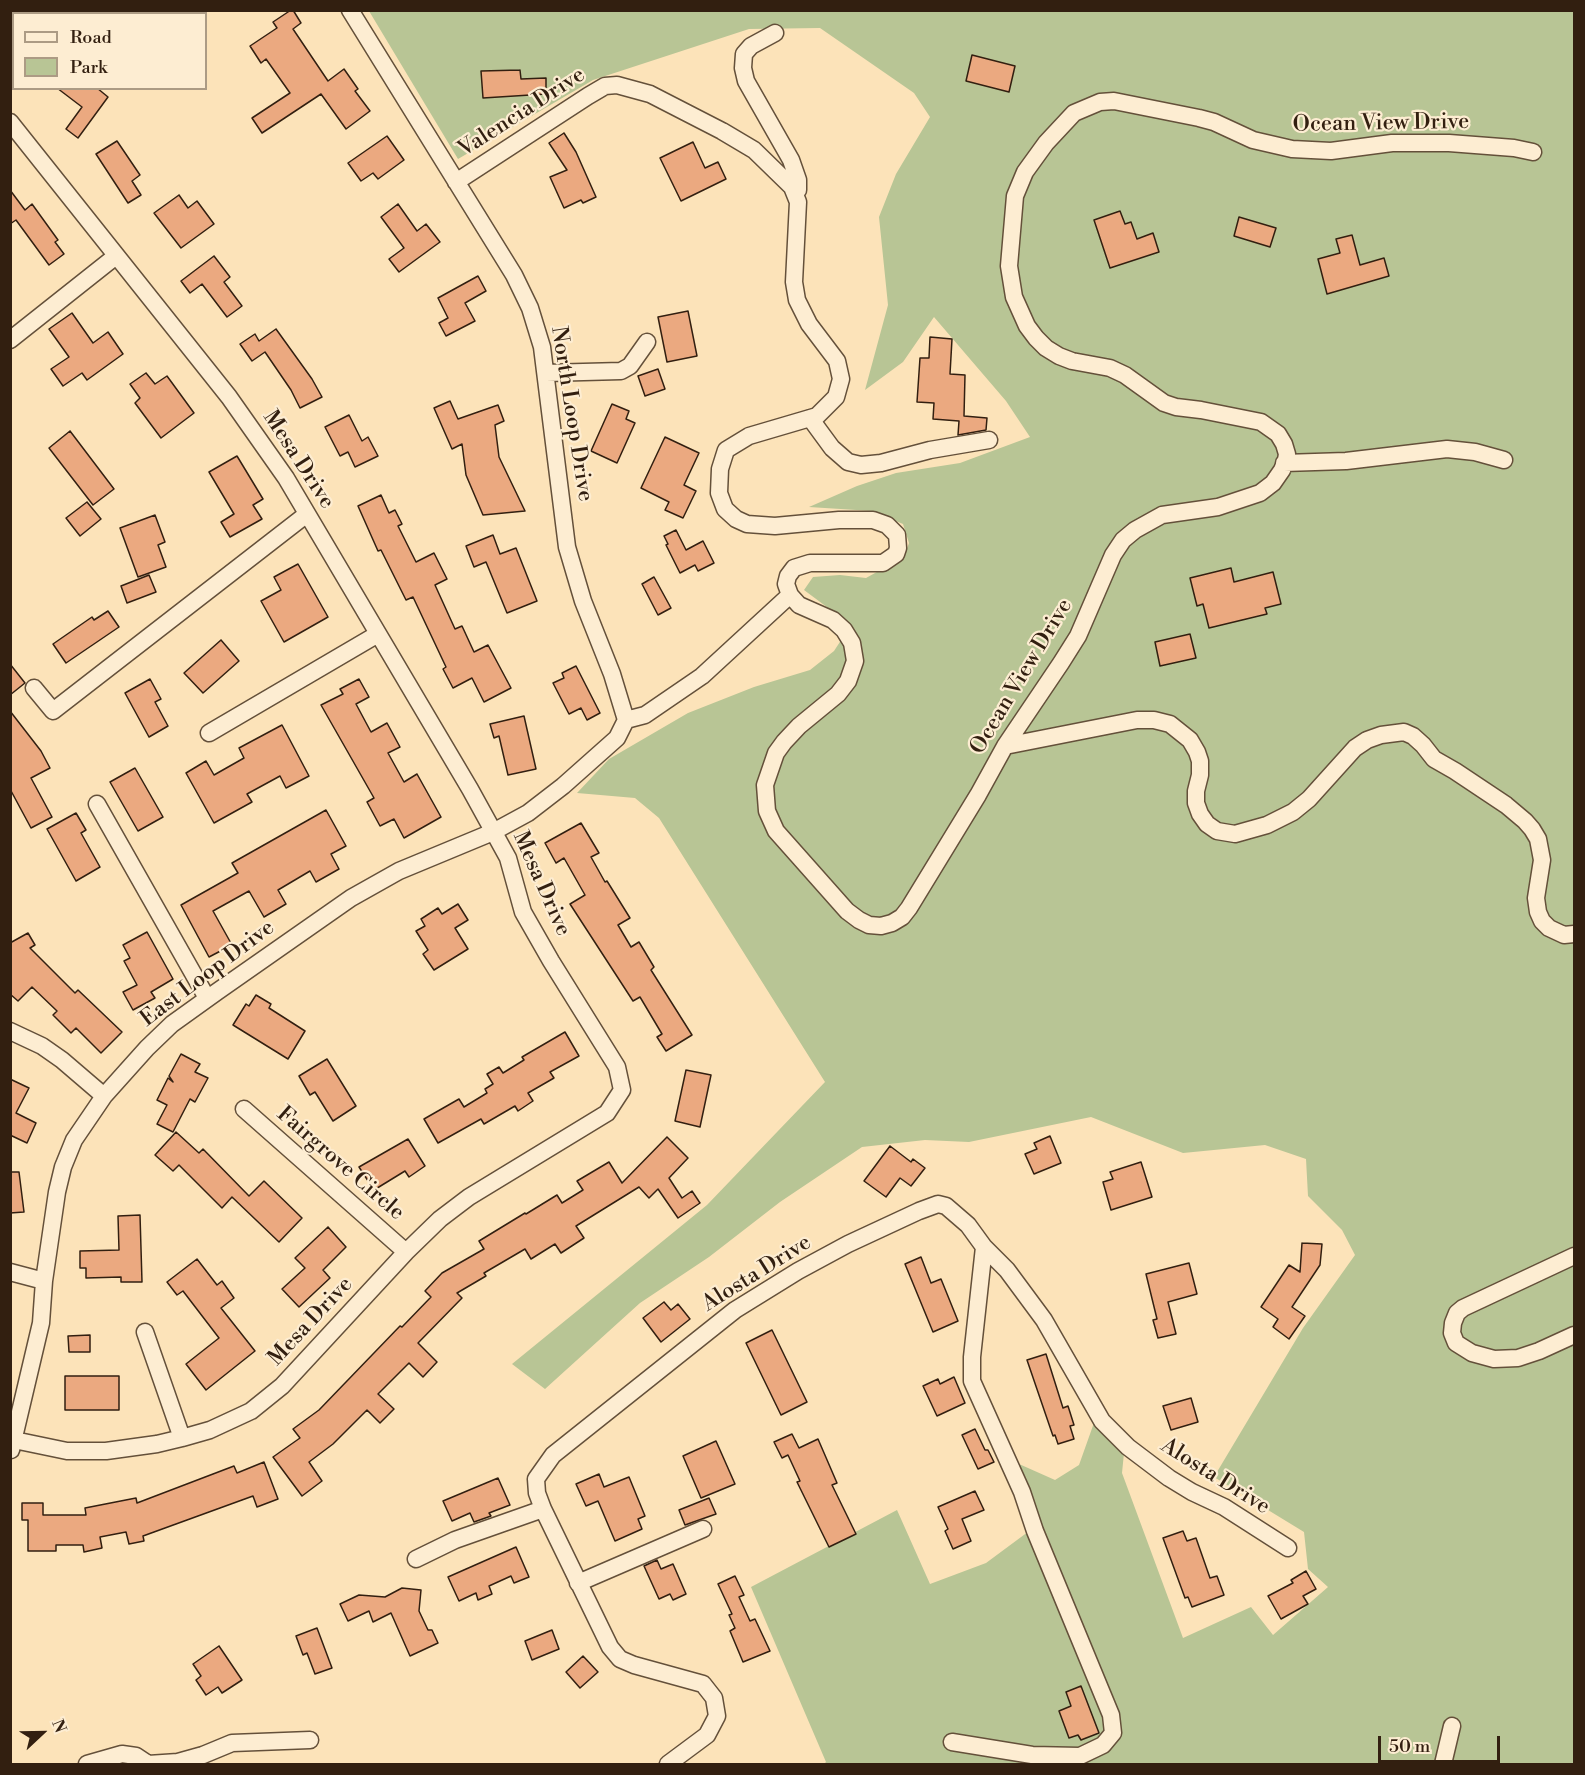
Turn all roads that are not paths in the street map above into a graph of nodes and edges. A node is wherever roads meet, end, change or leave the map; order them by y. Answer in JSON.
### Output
{"nodes":[{"id":1,"x":350,"y":10,"type":"edge"},
{"id":2,"x":775,"y":33,"type":"dead end"},
{"id":3,"x":10,"y":122,"type":"edge"},
{"id":4,"x":1533,"y":152,"type":"dead end"},
{"id":5,"x":456,"y":182,"type":"junction"},
{"id":6,"x":795,"y":194,"type":"junction"},
{"id":7,"x":116,"y":256,"type":"junction"},
{"id":8,"x":10,"y":340,"type":"edge"},
{"id":9,"x":647,"y":342,"type":"dead end"},
{"id":10,"x":546,"y":373,"type":"junction"},
{"id":11,"x":810,"y":418,"type":"junction"},
{"id":12,"x":989,"y":440,"type":"dead end"},
{"id":13,"x":1504,"y":460,"type":"dead end"},
{"id":14,"x":1284,"y":464,"type":"junction"},
{"id":15,"x":307,"y":513,"type":"junction"},
{"id":16,"x":790,"y":595,"type":"junction"},
{"id":17,"x":378,"y":634,"type":"junction"},
{"id":18,"x":34,"y":688,"type":"dead end"},
{"id":19,"x":626,"y":720,"type":"junction"},
{"id":20,"x":210,"y":733,"type":"dead end"},
{"id":21,"x":1005,"y":746,"type":"junction"},
{"id":22,"x":97,"y":804,"type":"dead end"},
{"id":23,"x":493,"y":832,"type":"junction"},
{"id":24,"x":1575,"y":934,"type":"edge"},
{"id":25,"x":207,"y":998,"type":"junction"},
{"id":26,"x":10,"y":1031,"type":"edge"},
{"id":27,"x":104,"y":1096,"type":"junction"},
{"id":28,"x":244,"y":1109,"type":"dead end"},
{"id":29,"x":984,"y":1246,"type":"junction"},
{"id":30,"x":406,"y":1252,"type":"junction"},
{"id":31,"x":1575,"y":1256,"type":"edge"},
{"id":32,"x":10,"y":1272,"type":"edge"},
{"id":33,"x":44,"y":1281,"type":"junction"},
{"id":34,"x":145,"y":1332,"type":"dead end"},
{"id":35,"x":1575,"y":1335,"type":"edge"},
{"id":36,"x":182,"y":1438,"type":"junction"},
{"id":37,"x":12,"y":1445,"type":"edge"},
{"id":38,"x":543,"y":1509,"type":"junction"},
{"id":39,"x":703,"y":1530,"type":"dead end"},
{"id":40,"x":1288,"y":1548,"type":"dead end"},
{"id":41,"x":416,"y":1559,"type":"dead end"},
{"id":42,"x":578,"y":1583,"type":"junction"},
{"id":43,"x":1452,"y":1726,"type":"dead end"},
{"id":44,"x":310,"y":1740,"type":"dead end"},
{"id":45,"x":952,"y":1742,"type":"dead end"},
{"id":46,"x":87,"y":1764,"type":"edge"},
{"id":47,"x":148,"y":1764,"type":"edge"},
{"id":48,"x":668,"y":1764,"type":"edge"},
{"id":49,"x":1443,"y":1764,"type":"edge"}],
"edges":[{"from":1,"to":5,"type":"street","name":"North Loop Drive"},
{"from":2,"to":6,"type":"street"},
{"from":3,"to":7,"type":"street","name":"Mesa Drive"},
{"from":4,"to":14,"type":"street","name":"Ocean View Drive"},
{"from":5,"to":6,"type":"street","name":"Valencia Drive"},
{"from":5,"to":10,"type":"street","name":"North Loop Drive"},
{"from":6,"to":11,"type":"street"},
{"from":7,"to":8,"type":"street"},
{"from":7,"to":15,"type":"street","name":"Mesa Drive"},
{"from":9,"to":10,"type":"street"},
{"from":10,"to":19,"type":"street","name":"North Loop Drive"},
{"from":11,"to":12,"type":"street"},
{"from":11,"to":16,"type":"street"},
{"from":13,"to":14,"type":"street"},
{"from":14,"to":21,"type":"street","name":"Ocean View Drive"},
{"from":15,"to":17,"type":"street","name":"Mesa Drive"},
{"from":15,"to":18,"type":"street"},
{"from":16,"to":19,"type":"street"},
{"from":16,"to":21,"type":"street","name":"Ocean View Drive"},
{"from":17,"to":20,"type":"street"},
{"from":17,"to":23,"type":"street","name":"Mesa Drive"},
{"from":19,"to":23,"type":"street","name":"East Loop Drive"},
{"from":21,"to":24,"type":"street"},
{"from":22,"to":25,"type":"street"},
{"from":23,"to":25,"type":"street","name":"East Loop Drive"},
{"from":23,"to":30,"type":"street","name":"Mesa Drive"},
{"from":25,"to":27,"type":"street","name":"East Loop Drive"},
{"from":26,"to":27,"type":"street"},
{"from":27,"to":33,"type":"street","name":"East Loop Drive"},
{"from":28,"to":30,"type":"street","name":"Fairgrove Circle"},
{"from":29,"to":38,"type":"street","name":"Alosta Drive"},
{"from":29,"to":40,"type":"street","name":"Alosta Drive"},
{"from":29,"to":45,"type":"street"},
{"from":30,"to":36,"type":"street","name":"Mesa Drive"},
{"from":31,"to":35,"type":"street"},
{"from":32,"to":33,"type":"street"},
{"from":33,"to":37,"type":"street","name":"East Loop Drive"},
{"from":34,"to":36,"type":"street"},
{"from":36,"to":37,"type":"street","name":"Mesa Drive"},
{"from":38,"to":41,"type":"street"},
{"from":38,"to":42,"type":"street","name":"Alosta Drive"},
{"from":39,"to":42,"type":"street"},
{"from":42,"to":48,"type":"street","name":"Alosta Drive"},
{"from":43,"to":49,"type":"street"},
{"from":44,"to":47,"type":"street"},
{"from":46,"to":47,"type":"street"}]}
